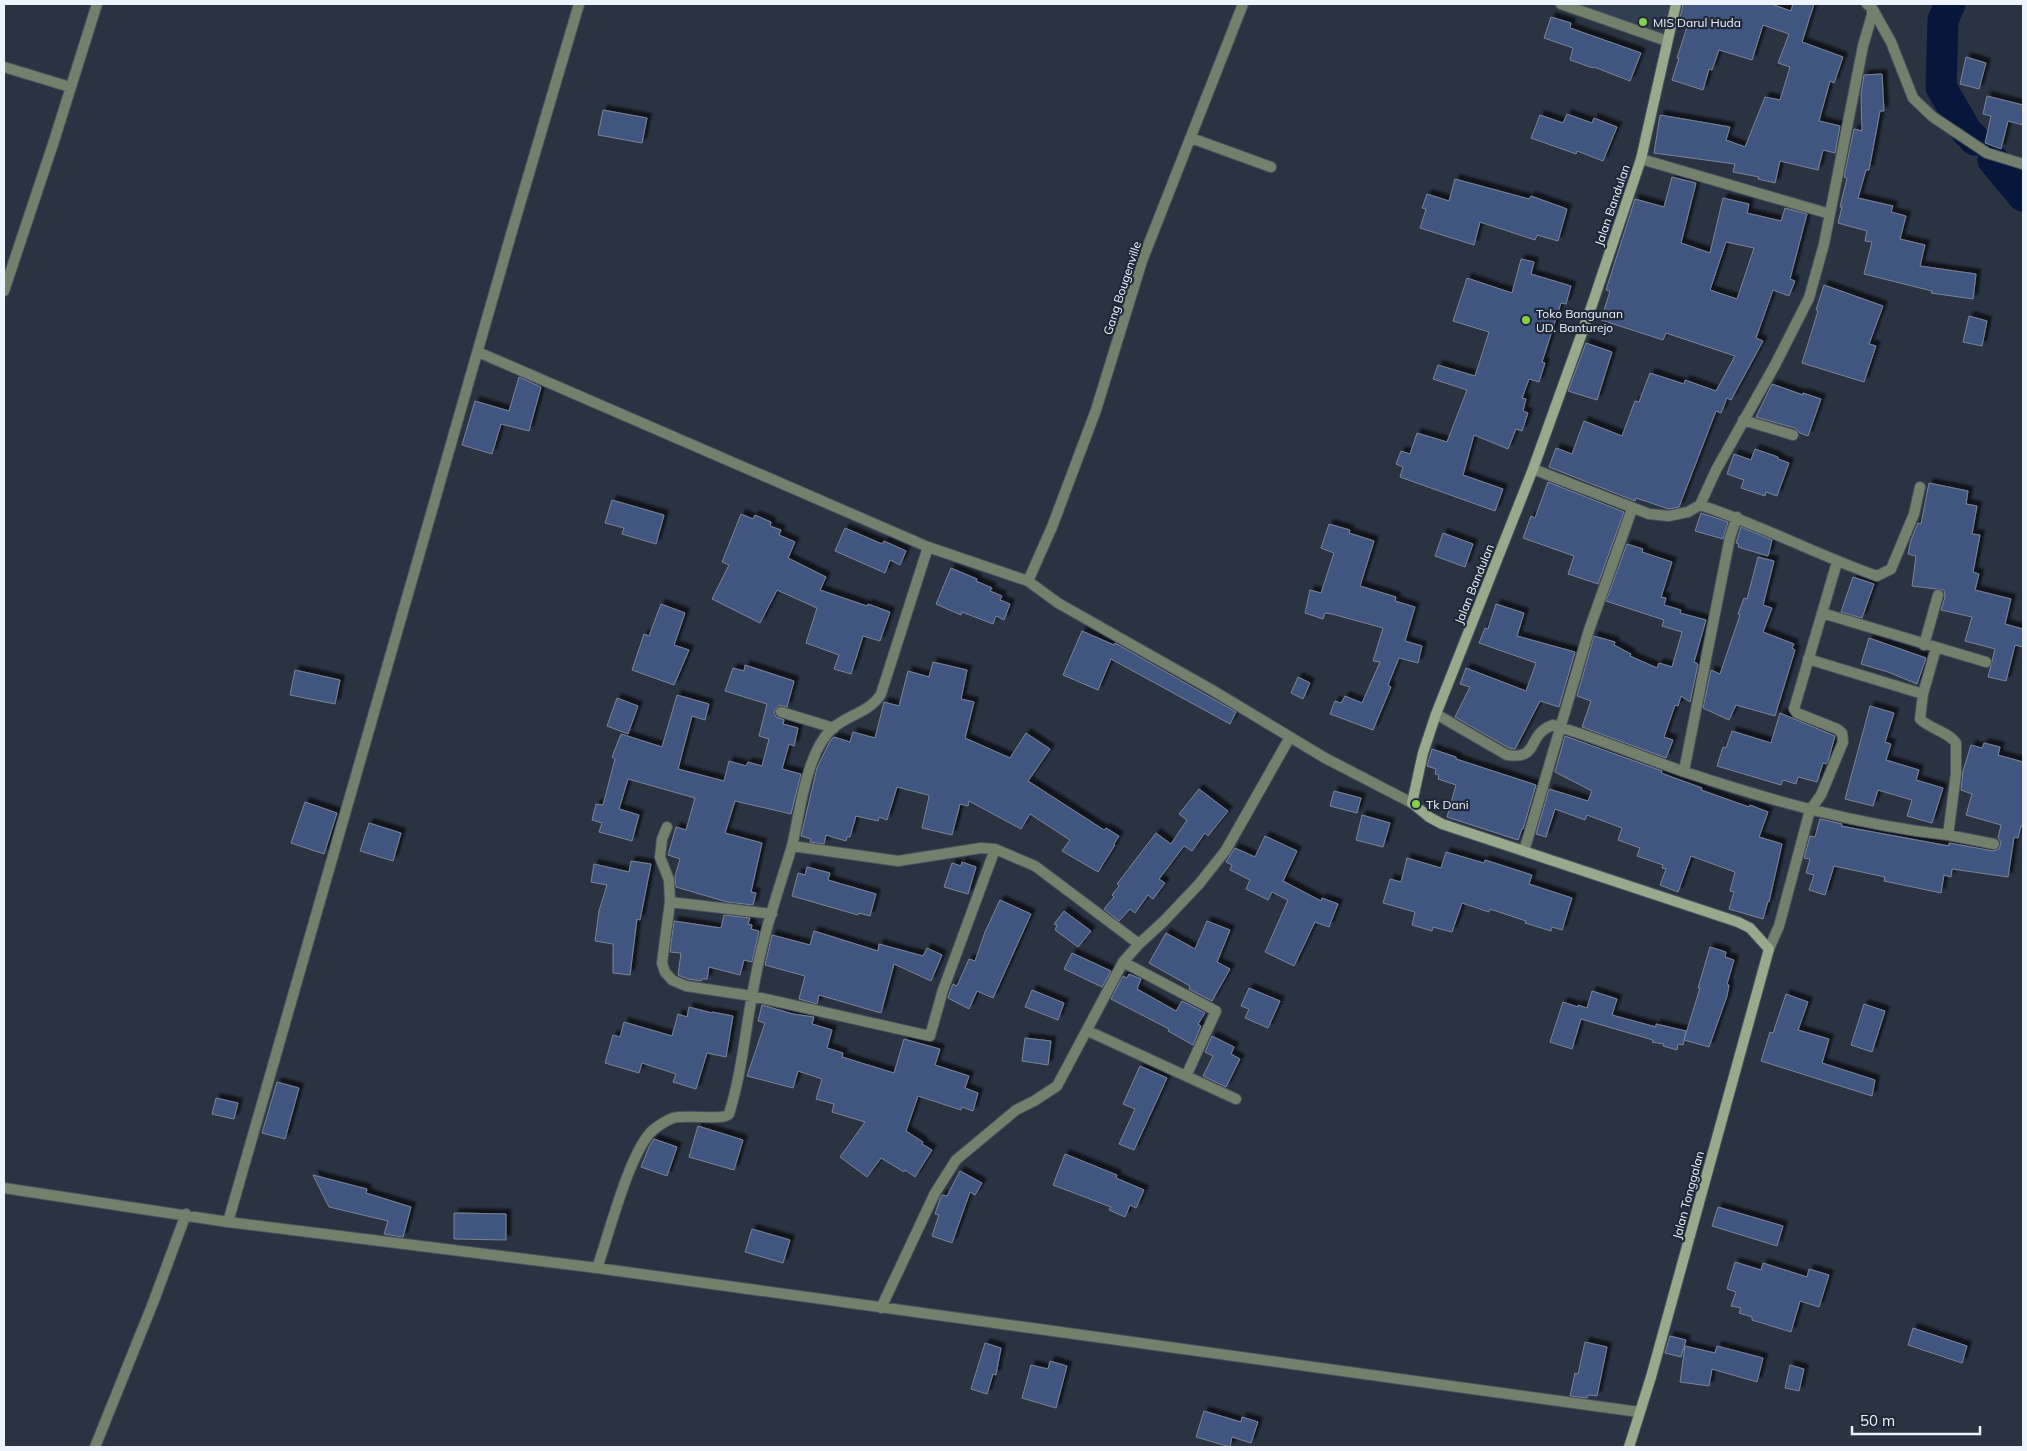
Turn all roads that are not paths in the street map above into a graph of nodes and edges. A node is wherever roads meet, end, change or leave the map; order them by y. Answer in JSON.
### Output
{"nodes":[{"id":1,"x":97,"y":4,"type":"edge"},
{"id":2,"x":580,"y":4,"type":"edge"},
{"id":3,"x":1243,"y":4,"type":"edge"},
{"id":4,"x":1561,"y":4,"type":"edge"},
{"id":5,"x":1676,"y":4,"type":"edge"},
{"id":6,"x":1870,"y":6,"type":"edge"},
{"id":7,"x":1667,"y":41,"type":"junction"},
{"id":8,"x":4,"y":67,"type":"edge"},
{"id":9,"x":70,"y":87,"type":"junction"},
{"id":10,"x":1191,"y":138,"type":"junction"},
{"id":11,"x":1641,"y":159,"type":"junction"},
{"id":12,"x":2023,"y":164,"type":"edge"},
{"id":13,"x":1271,"y":167,"type":"dead end"},
{"id":14,"x":1830,"y":214,"type":"junction"},
{"id":15,"x":4,"y":291,"type":"edge"},
{"id":16,"x":478,"y":352,"type":"junction"},
{"id":17,"x":1744,"y":420,"type":"junction"},
{"id":18,"x":1793,"y":435,"type":"dead end"},
{"id":19,"x":1533,"y":469,"type":"junction"},
{"id":20,"x":1920,"y":487,"type":"dead end"},
{"id":21,"x":1700,"y":504,"type":"junction"},
{"id":22,"x":1632,"y":509,"type":"junction"},
{"id":23,"x":1737,"y":517,"type":"junction"},
{"id":24,"x":928,"y":547,"type":"junction"},
{"id":25,"x":1837,"y":562,"type":"junction"},
{"id":26,"x":1028,"y":581,"type":"junction"},
{"id":27,"x":1938,"y":595,"type":"dead end"},
{"id":28,"x":1822,"y":613,"type":"junction"},
{"id":29,"x":1924,"y":644,"type":"junction"},
{"id":30,"x":1936,"y":648,"type":"junction"},
{"id":31,"x":1808,"y":659,"type":"junction"},
{"id":32,"x":1986,"y":662,"type":"dead end"},
{"id":33,"x":1923,"y":694,"type":"junction"},
{"id":34,"x":781,"y":712,"type":"dead end"},
{"id":35,"x":1436,"y":714,"type":"junction"},
{"id":36,"x":1560,"y":727,"type":"junction"},
{"id":37,"x":834,"y":728,"type":"junction"},
{"id":38,"x":1290,"y":737,"type":"junction"},
{"id":39,"x":1684,"y":771,"type":"junction"},
{"id":40,"x":1412,"y":803,"type":"junction"},
{"id":41,"x":1810,"y":810,"type":"junction"},
{"id":42,"x":667,"y":827,"type":"dead end"},
{"id":43,"x":1948,"y":835,"type":"junction"},
{"id":44,"x":1994,"y":844,"type":"dead end"},
{"id":45,"x":792,"y":846,"type":"junction"},
{"id":46,"x":995,"y":849,"type":"junction"},
{"id":47,"x":1524,"y":851,"type":"junction"},
{"id":48,"x":670,"y":902,"type":"junction"},
{"id":49,"x":772,"y":914,"type":"junction"},
{"id":50,"x":1139,"y":944,"type":"junction"},
{"id":51,"x":1769,"y":949,"type":"junction"},
{"id":52,"x":1123,"y":962,"type":"junction"},
{"id":53,"x":752,"y":996,"type":"junction"},
{"id":54,"x":1088,"y":1031,"type":"junction"},
{"id":55,"x":1186,"y":1076,"type":"junction"},
{"id":56,"x":1236,"y":1099,"type":"dead end"},
{"id":57,"x":4,"y":1188,"type":"edge"},
{"id":58,"x":186,"y":1214,"type":"junction"},
{"id":59,"x":228,"y":1222,"type":"junction"},
{"id":60,"x":597,"y":1268,"type":"junction"},
{"id":61,"x":881,"y":1308,"type":"junction"},
{"id":62,"x":1639,"y":1412,"type":"junction"},
{"id":63,"x":95,"y":1447,"type":"edge"},
{"id":64,"x":1629,"y":1447,"type":"edge"}],
"edges":[{"from":1,"to":9,"type":"street"},
{"from":2,"to":16,"type":"street"},
{"from":3,"to":10,"type":"street","name":"Gang Bougenville"},
{"from":4,"to":7,"type":"street"},
{"from":5,"to":7,"type":"street","name":"Jalan Bandulan"},
{"from":6,"to":12,"type":"street"},
{"from":6,"to":14,"type":"street"},
{"from":7,"to":11,"type":"street","name":"Jalan Bandulan"},
{"from":8,"to":9,"type":"street"},
{"from":9,"to":15,"type":"street"},
{"from":10,"to":13,"type":"street"},
{"from":10,"to":26,"type":"street","name":"Gang Bougenville"},
{"from":11,"to":14,"type":"street"},
{"from":11,"to":19,"type":"street","name":"Jalan Bandulan"},
{"from":14,"to":17,"type":"street"},
{"from":16,"to":24,"type":"street"},
{"from":16,"to":59,"type":"street"},
{"from":17,"to":18,"type":"street"},
{"from":17,"to":21,"type":"street"},
{"from":19,"to":22,"type":"street"},
{"from":19,"to":35,"type":"street","name":"Jalan Bandulan"},
{"from":20,"to":25,"type":"street"},
{"from":21,"to":22,"type":"street"},
{"from":21,"to":23,"type":"street"},
{"from":22,"to":36,"type":"street"},
{"from":23,"to":25,"type":"street"},
{"from":23,"to":39,"type":"street"},
{"from":24,"to":26,"type":"street"},
{"from":24,"to":37,"type":"street"},
{"from":25,"to":28,"type":"street"},
{"from":26,"to":38,"type":"street"},
{"from":27,"to":29,"type":"street"},
{"from":28,"to":29,"type":"street"},
{"from":28,"to":31,"type":"street"},
{"from":29,"to":30,"type":"street"},
{"from":30,"to":32,"type":"street"},
{"from":30,"to":33,"type":"street"},
{"from":31,"to":33,"type":"street"},
{"from":31,"to":41,"type":"street"},
{"from":33,"to":43,"type":"street"},
{"from":34,"to":37,"type":"street"},
{"from":35,"to":36,"type":"street"},
{"from":35,"to":40,"type":"street","name":"Jalan Bandulan"},
{"from":36,"to":39,"type":"street"},
{"from":36,"to":47,"type":"street"},
{"from":37,"to":45,"type":"street"},
{"from":38,"to":40,"type":"street"},
{"from":38,"to":50,"type":"street"},
{"from":39,"to":41,"type":"street"},
{"from":40,"to":47,"type":"street"},
{"from":41,"to":43,"type":"street"},
{"from":41,"to":51,"type":"street"},
{"from":42,"to":48,"type":"street"},
{"from":43,"to":44,"type":"street"},
{"from":45,"to":46,"type":"street"},
{"from":45,"to":49,"type":"street"},
{"from":46,"to":50,"type":"street"},
{"from":46,"to":53,"type":"street"},
{"from":47,"to":51,"type":"street"},
{"from":48,"to":49,"type":"street"},
{"from":48,"to":53,"type":"street"},
{"from":49,"to":53,"type":"street"},
{"from":50,"to":52,"type":"street"},
{"from":51,"to":62,"type":"street","name":"Jalan Tonggalan"},
{"from":52,"to":54,"type":"street"},
{"from":52,"to":55,"type":"street"},
{"from":53,"to":60,"type":"street"},
{"from":54,"to":55,"type":"street"},
{"from":54,"to":61,"type":"street"},
{"from":55,"to":56,"type":"street"},
{"from":57,"to":58,"type":"street"},
{"from":58,"to":59,"type":"street"},
{"from":58,"to":63,"type":"street"},
{"from":59,"to":60,"type":"street"},
{"from":60,"to":61,"type":"street"},
{"from":61,"to":62,"type":"street"},
{"from":62,"to":64,"type":"street","name":"Jalan Tonggalan"}]}
